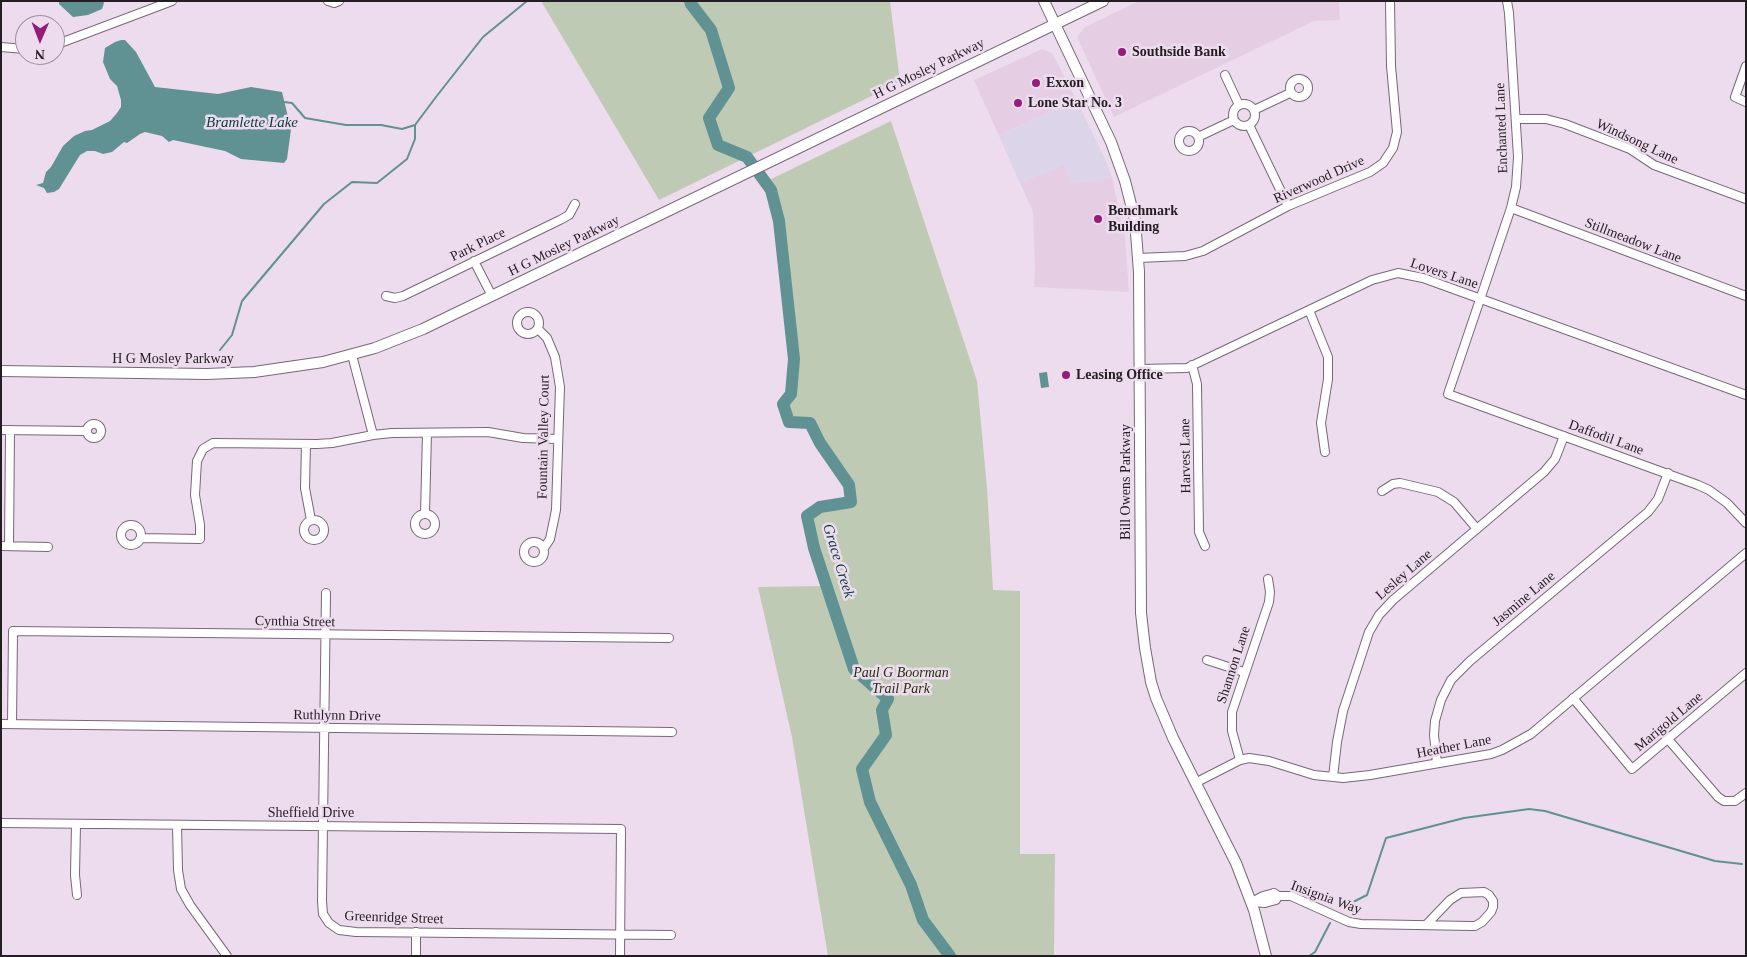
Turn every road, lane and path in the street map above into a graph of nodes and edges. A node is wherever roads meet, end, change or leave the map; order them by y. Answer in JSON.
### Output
{"nodes":[{"id":1,"x":172,"y":1,"type":"edge"},
{"id":2,"x":328,"y":1,"type":"edge"},
{"id":3,"x":339,"y":1,"type":"edge"},
{"id":4,"x":1044,"y":1,"type":"edge"},
{"id":5,"x":1103,"y":1,"type":"edge"},
{"id":6,"x":1390,"y":1,"type":"edge"},
{"id":7,"x":1507,"y":1,"type":"edge"},
{"id":8,"x":1055,"y":24,"type":"junction"},
{"id":9,"x":65,"y":41,"type":"edge"},
{"id":10,"x":1,"y":47,"type":"edge"},
{"id":11,"x":15,"y":48,"type":"edge"},
{"id":12,"x":1746,"y":66,"type":"edge"},
{"id":13,"x":1225,"y":75,"type":"dead end"},
{"id":14,"x":1290,"y":93,"type":"dead end"},
{"id":15,"x":1746,"y":102,"type":"edge"},
{"id":16,"x":1239,"y":105,"type":"junction"},
{"id":17,"x":1254,"y":110,"type":"junction"},
{"id":18,"x":1516,"y":119,"type":"junction"},
{"id":19,"x":1234,"y":120,"type":"junction"},
{"id":20,"x":1249,"y":125,"type":"junction"},
{"id":21,"x":1198,"y":137,"type":"dead end"},
{"id":22,"x":1746,"y":199,"type":"edge"},
{"id":23,"x":575,"y":204,"type":"dead end"},
{"id":24,"x":1288,"y":206,"type":"junction"},
{"id":25,"x":1511,"y":208,"type":"junction"},
{"id":26,"x":1138,"y":258,"type":"junction"},
{"id":27,"x":474,"y":261,"type":"junction"},
{"id":28,"x":386,"y":296,"type":"dead end"},
{"id":29,"x":492,"y":296,"type":"junction"},
{"id":30,"x":1746,"y":296,"type":"edge"},
{"id":31,"x":1480,"y":299,"type":"junction"},
{"id":32,"x":1309,"y":310,"type":"junction"},
{"id":33,"x":538,"y":329,"type":"dead end"},
{"id":34,"x":352,"y":354,"type":"junction"},
{"id":35,"x":1192,"y":365,"type":"junction"},
{"id":36,"x":1140,"y":369,"type":"junction"},
{"id":37,"x":1,"y":371,"type":"edge"},
{"id":38,"x":1448,"y":394,"type":"joint"},
{"id":39,"x":1746,"y":394,"type":"edge"},
{"id":40,"x":1,"y":430,"type":"edge"},
{"id":41,"x":10,"y":430,"type":"junction"},
{"id":42,"x":87,"y":431,"type":"dead end"},
{"id":43,"x":427,"y":433,"type":"junction"},
{"id":44,"x":373,"y":435,"type":"junction"},
{"id":45,"x":1564,"y":436,"type":"junction"},
{"id":46,"x":558,"y":439,"type":"junction"},
{"id":47,"x":306,"y":444,"type":"junction"},
{"id":48,"x":1325,"y":452,"type":"dead end"},
{"id":49,"x":1668,"y":473,"type":"junction"},
{"id":50,"x":5,"y":485,"type":"edge"},
{"id":51,"x":1382,"y":492,"type":"dead end"},
{"id":52,"x":5,"y":497,"type":"edge"},
{"id":53,"x":425,"y":514,"type":"dead end"},
{"id":54,"x":311,"y":520,"type":"dead end"},
{"id":55,"x":1746,"y":523,"type":"edge"},
{"id":56,"x":1477,"y":529,"type":"junction"},
{"id":57,"x":141,"y":538,"type":"dead end"},
{"id":58,"x":5,"y":546,"type":"edge"},
{"id":59,"x":1205,"y":546,"type":"dead end"},
{"id":60,"x":48,"y":547,"type":"dead end"},
{"id":61,"x":544,"y":548,"type":"dead end"},
{"id":62,"x":1746,"y":552,"type":"edge"},
{"id":63,"x":1268,"y":578,"type":"dead end"},
{"id":64,"x":326,"y":593,"type":"dead end"},
{"id":65,"x":325,"y":634,"type":"junction"},
{"id":66,"x":669,"y":638,"type":"dead end"},
{"id":67,"x":1207,"y":660,"type":"dead end"},
{"id":68,"x":1244,"y":672,"type":"junction"},
{"id":69,"x":1746,"y":673,"type":"edge"},
{"id":70,"x":1573,"y":698,"type":"junction"},
{"id":71,"x":1,"y":724,"type":"edge"},
{"id":72,"x":12,"y":724,"type":"junction"},
{"id":73,"x":323,"y":728,"type":"junction"},
{"id":74,"x":672,"y":732,"type":"dead end"},
{"id":75,"x":1668,"y":738,"type":"junction"},
{"id":76,"x":1240,"y":760,"type":"junction"},
{"id":77,"x":1438,"y":763,"type":"junction"},
{"id":78,"x":1333,"y":777,"type":"junction"},
{"id":79,"x":1195,"y":783,"type":"junction"},
{"id":80,"x":1746,"y":794,"type":"edge"},
{"id":81,"x":1,"y":823,"type":"edge"},
{"id":82,"x":76,"y":824,"type":"junction"},
{"id":83,"x":177,"y":825,"type":"junction"},
{"id":84,"x":322,"y":826,"type":"junction"},
{"id":85,"x":77,"y":895,"type":"dead end"},
{"id":86,"x":1252,"y":902,"type":"junction"},
{"id":87,"x":1426,"y":925,"type":"junction"},
{"id":88,"x":416,"y":932,"type":"junction"},
{"id":89,"x":620,"y":934,"type":"junction"},
{"id":90,"x":671,"y":934,"type":"dead end"},
{"id":91,"x":227,"y":956,"type":"edge"},
{"id":92,"x":416,"y":956,"type":"edge"},
{"id":93,"x":620,"y":956,"type":"edge"},
{"id":94,"x":1266,"y":956,"type":"edge"}],
"edges":[{"from":1,"to":9,"type":"street"},
{"from":2,"to":3,"type":"street"},
{"from":4,"to":8,"type":"main road","name":"Bill Owens Parkway"},
{"from":5,"to":8,"type":"main road","name":"H G Mosley Parkway"},
{"from":6,"to":24,"type":"street","name":"Riverwood Drive"},
{"from":7,"to":18,"type":"street","name":"Enchanted Lane"},
{"from":8,"to":26,"type":"main road","name":"Bill Owens Parkway"},
{"from":8,"to":29,"type":"main road","name":"H G Mosley Parkway"},
{"from":10,"to":11,"type":"street"},
{"from":12,"to":15,"type":"street"},
{"from":13,"to":16,"type":"street"},
{"from":14,"to":17,"type":"street"},
{"from":16,"to":17,"type":"street"},
{"from":16,"to":19,"type":"street"},
{"from":17,"to":20,"type":"street"},
{"from":18,"to":22,"type":"street","name":"Windsong Lane"},
{"from":18,"to":25,"type":"street","name":"Enchanted Lane"},
{"from":19,"to":20,"type":"street"},
{"from":19,"to":21,"type":"street"},
{"from":20,"to":24,"type":"street"},
{"from":23,"to":27,"type":"street","name":"Park Place"},
{"from":24,"to":26,"type":"street","name":"Riverwood Drive"},
{"from":25,"to":30,"type":"street","name":"Stillmeadow Lane"},
{"from":25,"to":31,"type":"street","name":"Enchanted Lane"},
{"from":26,"to":36,"type":"main road","name":"Bill Owens Parkway"},
{"from":27,"to":28,"type":"street","name":"Park Place"},
{"from":27,"to":29,"type":"street"},
{"from":29,"to":34,"type":"main road","name":"H G Mosley Parkway"},
{"from":31,"to":32,"type":"street","name":"Lovers Lane"},
{"from":31,"to":38,"type":"street","name":"Enchanted Lane"},
{"from":31,"to":39,"type":"street","name":"Lovers Lane"},
{"from":32,"to":35,"type":"street","name":"Lovers Lane"},
{"from":32,"to":48,"type":"street"},
{"from":33,"to":46,"type":"street","name":"Fountain Valley Court"},
{"from":34,"to":37,"type":"main road","name":"H G Mosley Parkway"},
{"from":34,"to":44,"type":"street"},
{"from":35,"to":36,"type":"street","name":"Lovers Lane"},
{"from":35,"to":59,"type":"street","name":"Harvest Lane"},
{"from":36,"to":79,"type":"main road","name":"Bill Owens Parkway"},
{"from":38,"to":45,"type":"street","name":"Daffodil Lane"},
{"from":40,"to":41,"type":"street"},
{"from":41,"to":42,"type":"street"},
{"from":41,"to":50,"type":"street"},
{"from":43,"to":44,"type":"street"},
{"from":43,"to":46,"type":"street"},
{"from":43,"to":53,"type":"street"},
{"from":44,"to":47,"type":"street"},
{"from":45,"to":49,"type":"street","name":"Daffodil Lane"},
{"from":45,"to":56,"type":"street","name":"Lesley Lane"},
{"from":46,"to":61,"type":"street","name":"Fountain Valley Court"},
{"from":47,"to":54,"type":"street"},
{"from":47,"to":57,"type":"street"},
{"from":49,"to":55,"type":"street","name":"Daffodil Lane"},
{"from":49,"to":77,"type":"street","name":"Jasmine Lane"},
{"from":50,"to":52,"type":"street"},
{"from":51,"to":56,"type":"street"},
{"from":52,"to":58,"type":"street"},
{"from":56,"to":78,"type":"street","name":"Lesley Lane"},
{"from":58,"to":60,"type":"street"},
{"from":62,"to":70,"type":"street","name":"Heather Lane"},
{"from":63,"to":68,"type":"street","name":"Shannon Lane"},
{"from":64,"to":65,"type":"street","name":"Greenridge Street"},
{"from":65,"to":66,"type":"street","name":"Cynthia Street"},
{"from":65,"to":72,"type":"street","name":"Cynthia Street"},
{"from":65,"to":73,"type":"street","name":"Greenridge Street"},
{"from":67,"to":68,"type":"street"},
{"from":68,"to":76,"type":"street","name":"Shannon Lane"},
{"from":69,"to":75,"type":"street","name":"Marigold Lane"},
{"from":70,"to":75,"type":"street","name":"Marigold Lane"},
{"from":70,"to":77,"type":"street","name":"Heather Lane"},
{"from":71,"to":72,"type":"street","name":"Ruthlynn Drive"},
{"from":72,"to":73,"type":"street","name":"Ruthlynn Drive"},
{"from":73,"to":74,"type":"street","name":"Ruthlynn Drive"},
{"from":73,"to":84,"type":"street","name":"Greenridge Street"},
{"from":75,"to":80,"type":"street"},
{"from":76,"to":78,"type":"street","name":"Heather Lane"},
{"from":76,"to":79,"type":"street","name":"Heather Lane"},
{"from":77,"to":78,"type":"street","name":"Heather Lane"},
{"from":79,"to":86,"type":"main road","name":"Bill Owens Parkway"},
{"from":81,"to":82,"type":"street","name":"Sheffield Drive"},
{"from":82,"to":83,"type":"street","name":"Sheffield Drive"},
{"from":82,"to":85,"type":"street"},
{"from":83,"to":84,"type":"street","name":"Sheffield Drive"},
{"from":83,"to":91,"type":"street"},
{"from":84,"to":88,"type":"street","name":"Greenridge Street"},
{"from":84,"to":89,"type":"street","name":"Sheffield Drive"},
{"from":86,"to":87,"type":"street","name":"Insignia Way"},
{"from":86,"to":94,"type":"main road","name":"Bill Owens Parkway"},
{"from":87,"to":87,"type":"street","name":"Insignia Way"},
{"from":88,"to":89,"type":"street","name":"Greenridge Street"},
{"from":88,"to":92,"type":"street"},
{"from":89,"to":90,"type":"street","name":"Greenridge Street"},
{"from":89,"to":93,"type":"street"}]}
